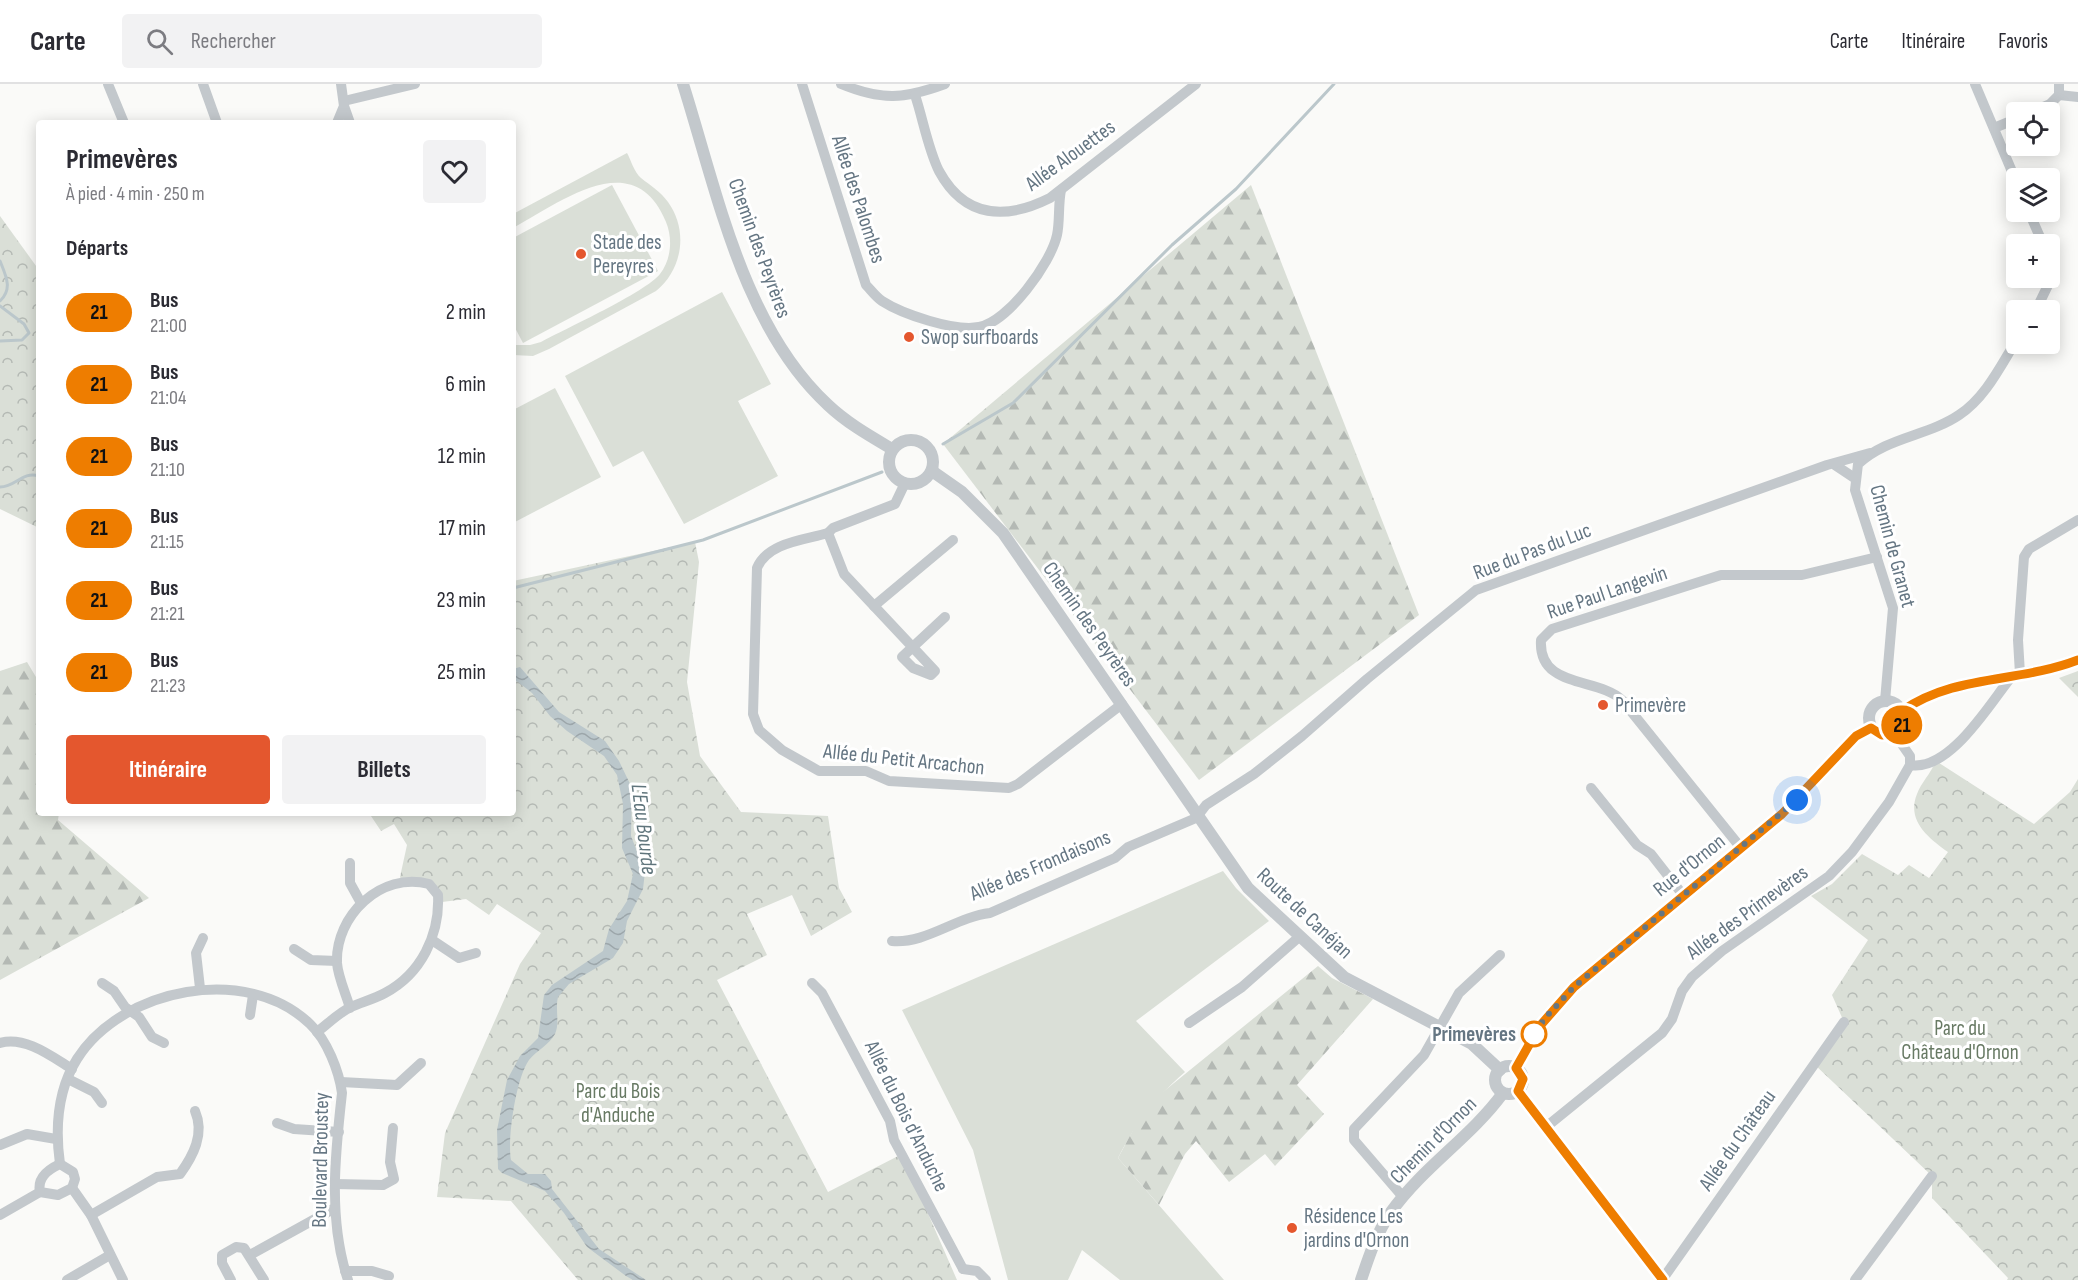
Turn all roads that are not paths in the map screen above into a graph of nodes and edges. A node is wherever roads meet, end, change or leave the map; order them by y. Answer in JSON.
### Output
{"nodes":[{"id":1,"x":108,"y":84,"type":"edge"},
{"id":2,"x":203,"y":84,"type":"edge"},
{"id":3,"x":341,"y":84,"type":"edge"},
{"id":4,"x":415,"y":84,"type":"edge"},
{"id":5,"x":683,"y":84,"type":"edge"},
{"id":6,"x":802,"y":84,"type":"edge"},
{"id":7,"x":841,"y":84,"type":"edge"},
{"id":8,"x":945,"y":84,"type":"edge"},
{"id":9,"x":1196,"y":84,"type":"edge"},
{"id":10,"x":1975,"y":84,"type":"edge"},
{"id":11,"x":2059,"y":89,"type":"edge"},
{"id":12,"x":915,"y":95,"type":"junction"},
{"id":13,"x":2078,"y":97,"type":"edge"},
{"id":14,"x":2051,"y":102,"type":"edge"},
{"id":15,"x":344,"y":104,"type":"junction"},
{"id":16,"x":123,"y":120,"type":"edge"},
{"id":17,"x":216,"y":120,"type":"edge"},
{"id":18,"x":338,"y":120,"type":"edge"},
{"id":19,"x":349,"y":120,"type":"edge"},
{"id":20,"x":2006,"y":123,"type":"edge"},
{"id":21,"x":1994,"y":128,"type":"junction"},
{"id":22,"x":2011,"y":168,"type":"edge"},
{"id":23,"x":1061,"y":190,"type":"junction"},
{"id":24,"x":2008,"y":354,"type":"edge"},
{"id":25,"x":892,"y":449,"type":"junction"},
{"id":26,"x":1870,"y":453,"type":"junction"},
{"id":27,"x":1835,"y":465,"type":"junction"},
{"id":28,"x":932,"y":471,"type":"junction"},
{"id":29,"x":1856,"y":478,"type":"junction"},
{"id":30,"x":904,"y":483,"type":"junction"},
{"id":31,"x":2078,"y":520,"type":"edge"},
{"id":32,"x":828,"y":533,"type":"junction"},
{"id":33,"x":953,"y":540,"type":"dead end"},
{"id":34,"x":1877,"y":557,"type":"junction"},
{"id":35,"x":874,"y":606,"type":"junction"},
{"id":36,"x":945,"y":617,"type":"dead end"},
{"id":37,"x":2078,"y":660,"type":"edge"},
{"id":38,"x":2016,"y":675,"type":"junction"},
{"id":39,"x":1885,"y":701,"type":"junction"},
{"id":40,"x":1122,"y":704,"type":"junction"},
{"id":41,"x":1902,"y":711,"type":"junction"},
{"id":42,"x":1871,"y":728,"type":"junction"},
{"id":43,"x":1894,"y":733,"type":"junction"},
{"id":44,"x":1910,"y":765,"type":"junction"},
{"id":45,"x":1591,"y":788,"type":"dead end"},
{"id":46,"x":1199,"y":814,"type":"junction"},
{"id":47,"x":1741,"y":848,"type":"junction"},
{"id":48,"x":350,"y":863,"type":"dead end"},
{"id":49,"x":1683,"y":895,"type":"junction"},
{"id":50,"x":361,"y":903,"type":"junction"},
{"id":51,"x":1299,"y":937,"type":"junction"},
{"id":52,"x":203,"y":939,"type":"dead end"},
{"id":53,"x":432,"y":940,"type":"junction"},
{"id":54,"x":892,"y":942,"type":"dead end"},
{"id":55,"x":294,"y":949,"type":"dead end"},
{"id":56,"x":476,"y":953,"type":"dead end"},
{"id":57,"x":1500,"y":955,"type":"dead end"},
{"id":58,"x":337,"y":961,"type":"junction"},
{"id":59,"x":102,"y":983,"type":"dead end"},
{"id":60,"x":812,"y":983,"type":"dead end"},
{"id":61,"x":200,"y":988,"type":"junction"},
{"id":62,"x":253,"y":995,"type":"junction"},
{"id":63,"x":350,"y":1008,"type":"junction"},
{"id":64,"x":132,"y":1011,"type":"junction"},
{"id":65,"x":250,"y":1015,"type":"dead end"},
{"id":66,"x":1844,"y":1022,"type":"dead end"},
{"id":67,"x":1189,"y":1023,"type":"dead end"},
{"id":68,"x":1441,"y":1026,"type":"junction"},
{"id":69,"x":317,"y":1032,"type":"junction"},
{"id":70,"x":0,"y":1043,"type":"edge"},
{"id":71,"x":164,"y":1043,"type":"dead end"},
{"id":72,"x":421,"y":1063,"type":"dead end"},
{"id":73,"x":1516,"y":1068,"type":"junction"},
{"id":74,"x":1500,"y":1070,"type":"junction"},
{"id":75,"x":70,"y":1074,"type":"junction"},
{"id":76,"x":341,"y":1082,"type":"junction"},
{"id":77,"x":1518,"y":1091,"type":"junction"},
{"id":78,"x":1503,"y":1093,"type":"junction"},
{"id":79,"x":102,"y":1103,"type":"dead end"},
{"id":80,"x":195,"y":1111,"type":"dead end"},
{"id":81,"x":277,"y":1123,"type":"dead end"},
{"id":82,"x":1546,"y":1127,"type":"junction"},
{"id":83,"x":393,"y":1128,"type":"dead end"},
{"id":84,"x":339,"y":1132,"type":"junction"},
{"id":85,"x":56,"y":1139,"type":"junction"},
{"id":86,"x":0,"y":1145,"type":"edge"},
{"id":87,"x":60,"y":1164,"type":"junction"},
{"id":88,"x":1932,"y":1176,"type":"dead end"},
{"id":89,"x":335,"y":1184,"type":"junction"},
{"id":90,"x":72,"y":1188,"type":"junction"},
{"id":91,"x":40,"y":1192,"type":"junction"},
{"id":92,"x":1403,"y":1197,"type":"junction"},
{"id":93,"x":335,"y":1208,"type":"junction"},
{"id":94,"x":0,"y":1215,"type":"edge"},
{"id":95,"x":91,"y":1215,"type":"junction"},
{"id":96,"x":110,"y":1255,"type":"junction"},
{"id":97,"x":250,"y":1255,"type":"junction"},
{"id":98,"x":964,"y":1275,"type":"edge"},
{"id":99,"x":347,"y":1276,"type":"edge"},
{"id":100,"x":389,"y":1276,"type":"dead end"},
{"id":101,"x":67,"y":1280,"type":"edge"},
{"id":102,"x":123,"y":1280,"type":"edge"},
{"id":103,"x":231,"y":1280,"type":"edge"},
{"id":104,"x":264,"y":1280,"type":"edge"},
{"id":105,"x":986,"y":1280,"type":"edge"},
{"id":106,"x":1361,"y":1280,"type":"edge"},
{"id":107,"x":1663,"y":1280,"type":"edge"},
{"id":108,"x":1855,"y":1280,"type":"edge"}],
"edges":[{"from":1,"to":16,"type":"street"},
{"from":2,"to":17,"type":"street"},
{"from":3,"to":15,"type":"street"},
{"from":4,"to":15,"type":"street"},
{"from":5,"to":25,"type":"street","name":"Chemin des Peyrères"},
{"from":6,"to":23,"type":"street","name":"Allée des Palombes"},
{"from":7,"to":12,"type":"street"},
{"from":8,"to":12,"type":"street"},
{"from":9,"to":23,"type":"street","name":"Allée Alouettes"},
{"from":10,"to":21,"type":"street"},
{"from":11,"to":13,"type":"street"},
{"from":11,"to":14,"type":"street"},
{"from":12,"to":23,"type":"street","name":"Allée Alouettes"},
{"from":15,"to":18,"type":"street"},
{"from":15,"to":19,"type":"street"},
{"from":20,"to":21,"type":"street"},
{"from":21,"to":22,"type":"street"},
{"from":24,"to":26,"type":"street"},
{"from":25,"to":28,"type":"street"},
{"from":25,"to":30,"type":"street"},
{"from":26,"to":27,"type":"street","name":"Rue du Pas du Luc"},
{"from":26,"to":29,"type":"street","name":"Chemin de Granet"},
{"from":27,"to":29,"type":"street"},
{"from":27,"to":46,"type":"street","name":"Rue du Pas du Luc"},
{"from":28,"to":30,"type":"street"},
{"from":28,"to":40,"type":"street","name":"Chemin des Peyrères"},
{"from":29,"to":34,"type":"street","name":"Chemin de Granet"},
{"from":30,"to":32,"type":"street","name":"Allée du Petit Arcachon"},
{"from":31,"to":38,"type":"street"},
{"from":32,"to":35,"type":"street"},
{"from":32,"to":40,"type":"street","name":"Allée du Petit Arcachon"},
{"from":33,"to":35,"type":"street"},
{"from":34,"to":39,"type":"street","name":"Chemin de Granet"},
{"from":34,"to":47,"type":"street","name":"Rue Paul Langevin"},
{"from":35,"to":36,"type":"street"},
{"from":37,"to":38,"type":"street"},
{"from":38,"to":41,"type":"street"},
{"from":38,"to":44,"type":"street"},
{"from":39,"to":41,"type":"street"},
{"from":39,"to":42,"type":"street"},
{"from":40,"to":46,"type":"street","name":"Chemin des Peyrères"},
{"from":41,"to":43,"type":"street"},
{"from":42,"to":43,"type":"street"},
{"from":42,"to":47,"type":"street","name":"Rue d'Ornon"},
{"from":43,"to":44,"type":"street"},
{"from":44,"to":82,"type":"street","name":"Allée des Primevères"},
{"from":45,"to":49,"type":"street"},
{"from":46,"to":51,"type":"street","name":"Route de Canéjan"},
{"from":46,"to":54,"type":"street","name":"Allée des Frondaisons"},
{"from":47,"to":49,"type":"street","name":"Rue d'Ornon"},
{"from":48,"to":50,"type":"street"},
{"from":49,"to":73,"type":"street","name":"Rue d'Ornon"},
{"from":50,"to":53,"type":"street"},
{"from":50,"to":58,"type":"street"},
{"from":51,"to":67,"type":"street"},
{"from":51,"to":68,"type":"street","name":"Route de Canéjan"},
{"from":52,"to":61,"type":"street"},
{"from":53,"to":56,"type":"street"},
{"from":53,"to":63,"type":"street"},
{"from":55,"to":58,"type":"street"},
{"from":57,"to":68,"type":"street"},
{"from":58,"to":63,"type":"street"},
{"from":59,"to":64,"type":"street"},
{"from":60,"to":98,"type":"street","name":"Allée du Bois d'Anduche"},
{"from":61,"to":62,"type":"street","name":"Boulevard Broustey"},
{"from":61,"to":64,"type":"street","name":"Boulevard Broustey"},
{"from":62,"to":65,"type":"street"},
{"from":62,"to":69,"type":"street","name":"Boulevard Broustey"},
{"from":63,"to":69,"type":"street"},
{"from":64,"to":71,"type":"street"},
{"from":64,"to":75,"type":"street","name":"Boulevard Broustey"},
{"from":66,"to":107,"type":"street","name":"Allée du Château"},
{"from":68,"to":74,"type":"street","name":"Route de Canéjan"},
{"from":68,"to":92,"type":"street"},
{"from":69,"to":76,"type":"street","name":"Boulevard Broustey"},
{"from":70,"to":75,"type":"street"},
{"from":72,"to":76,"type":"street"},
{"from":73,"to":74,"type":"street"},
{"from":73,"to":77,"type":"street"},
{"from":74,"to":78,"type":"street"},
{"from":75,"to":79,"type":"street"},
{"from":75,"to":85,"type":"street","name":"Boulevard Broustey"},
{"from":76,"to":84,"type":"street","name":"Boulevard Broustey"},
{"from":77,"to":78,"type":"street"},
{"from":77,"to":82,"type":"street"},
{"from":78,"to":92,"type":"street","name":"Chemin d'Ornon"},
{"from":80,"to":95,"type":"street"},
{"from":81,"to":84,"type":"street"},
{"from":82,"to":107,"type":"street"},
{"from":83,"to":89,"type":"street"},
{"from":84,"to":89,"type":"street","name":"Boulevard Broustey"},
{"from":85,"to":86,"type":"street"},
{"from":85,"to":87,"type":"street","name":"Boulevard Broustey"},
{"from":87,"to":90,"type":"street","name":"Boulevard Broustey"},
{"from":87,"to":91,"type":"street"},
{"from":88,"to":108,"type":"street"},
{"from":89,"to":93,"type":"street","name":"Boulevard Broustey"},
{"from":90,"to":91,"type":"street"},
{"from":90,"to":95,"type":"street","name":"Boulevard Broustey"},
{"from":91,"to":94,"type":"street"},
{"from":92,"to":106,"type":"street","name":"Chemin d'Ornon"},
{"from":93,"to":97,"type":"street"},
{"from":93,"to":99,"type":"street","name":"Boulevard Broustey"},
{"from":95,"to":96,"type":"street","name":"Boulevard Broustey"},
{"from":96,"to":101,"type":"street"},
{"from":96,"to":102,"type":"street","name":"Boulevard Broustey"},
{"from":97,"to":103,"type":"street"},
{"from":97,"to":104,"type":"street"},
{"from":98,"to":105,"type":"street"},
{"from":99,"to":100,"type":"street"}]}
